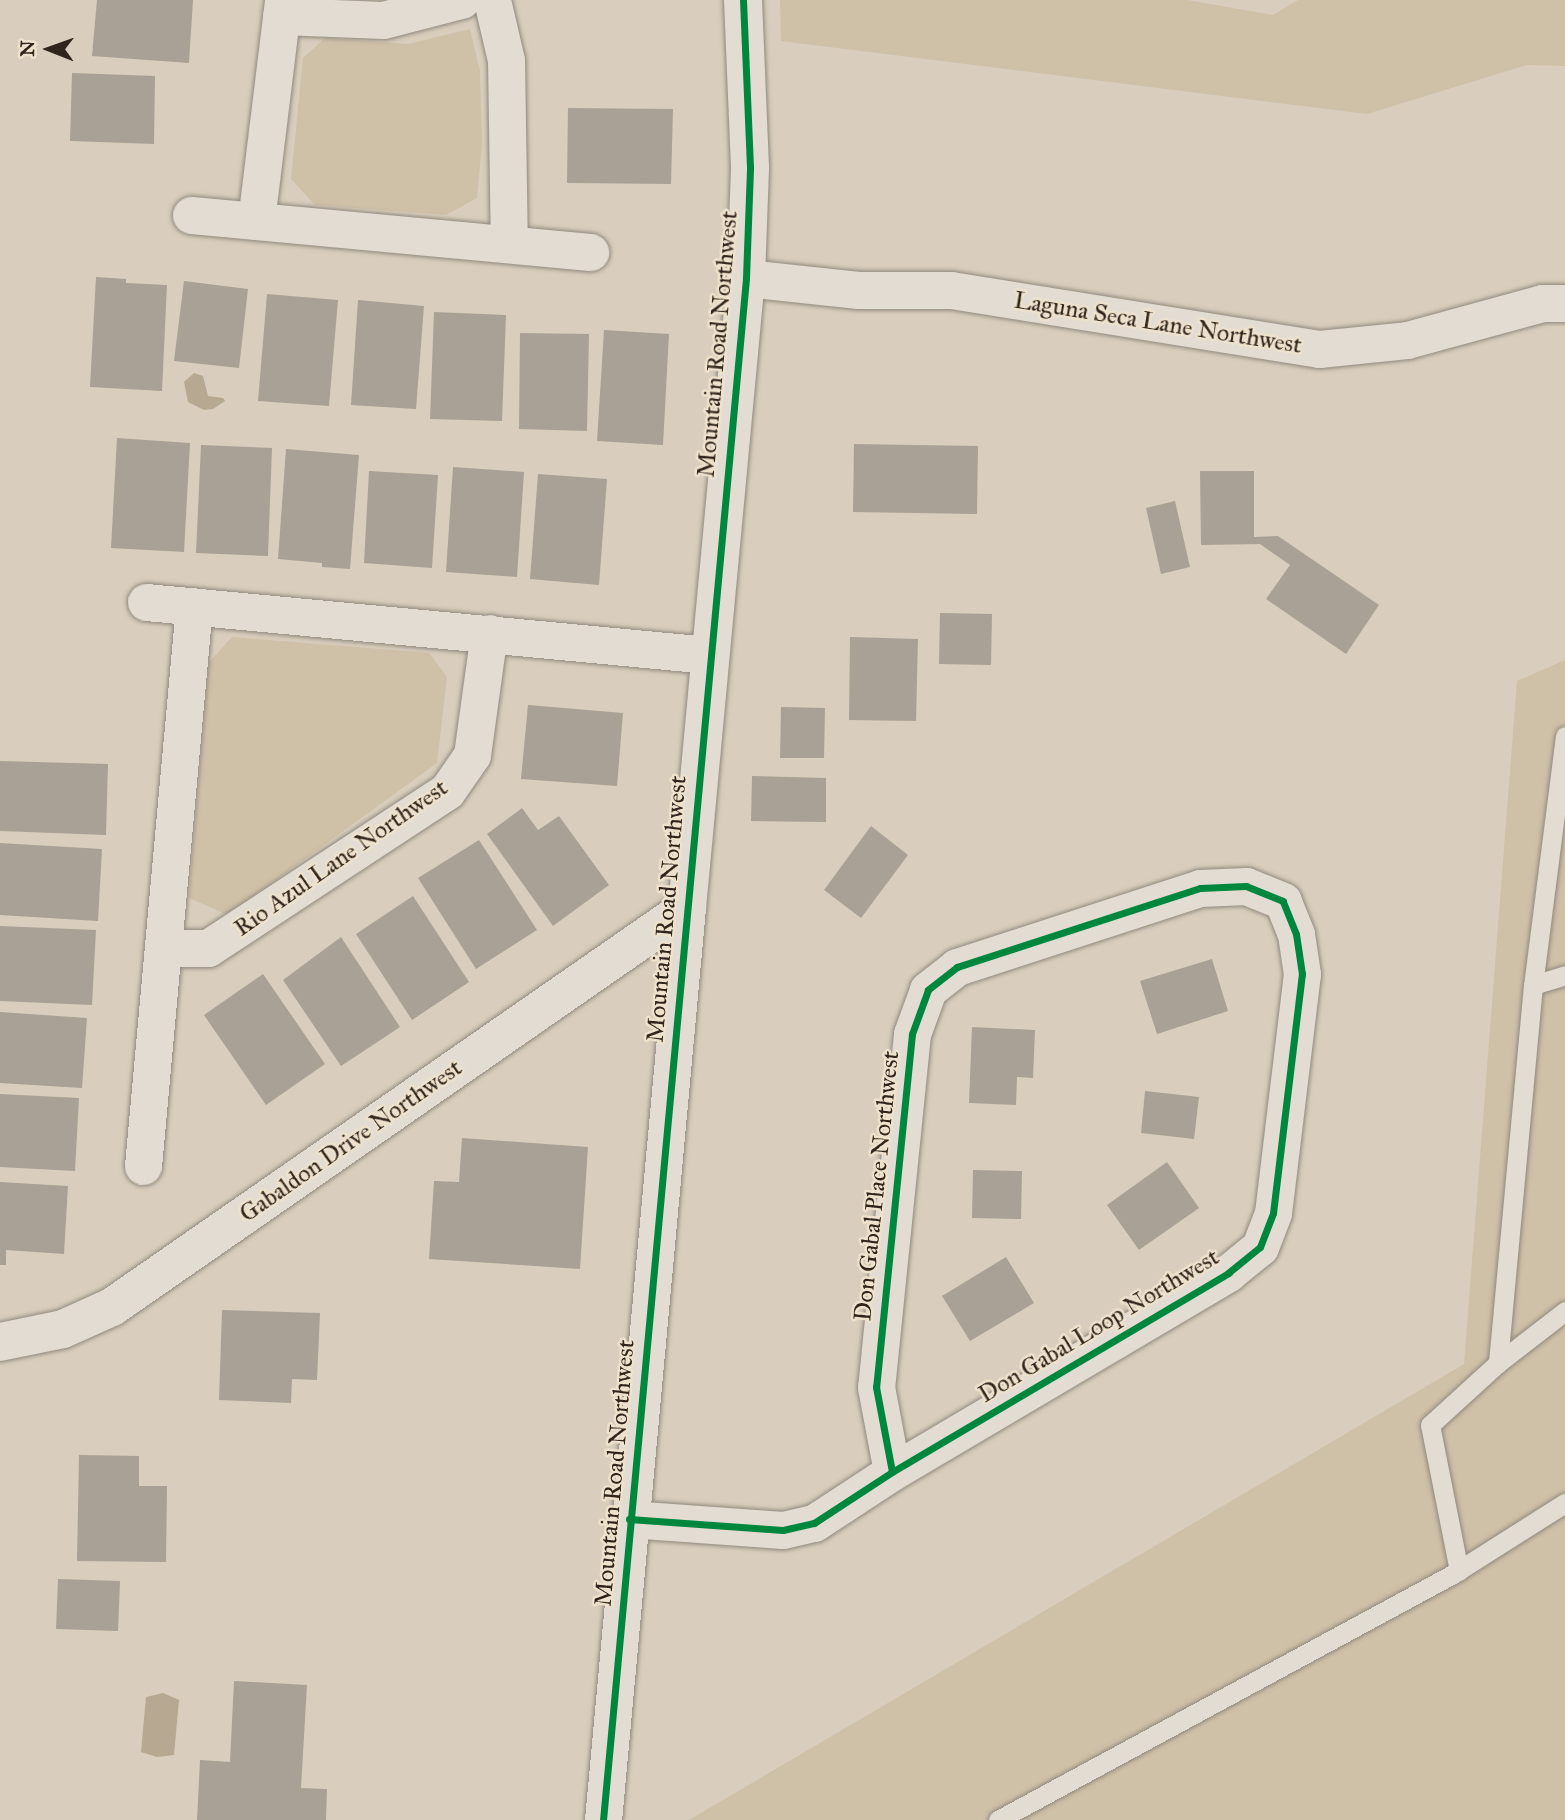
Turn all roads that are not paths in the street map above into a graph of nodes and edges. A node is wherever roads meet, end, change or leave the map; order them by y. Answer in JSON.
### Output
{"nodes":[{"id":1,"x":461,"y":0,"type":"edge"},
{"id":2,"x":492,"y":0,"type":"edge"},
{"id":3,"x":743,"y":0,"type":"edge"},
{"id":4,"x":282,"y":8,"type":"edge"},
{"id":5,"x":191,"y":215,"type":"dead end"},
{"id":6,"x":256,"y":221,"type":"junction"},
{"id":7,"x":509,"y":242,"type":"junction"},
{"id":8,"x":590,"y":252,"type":"dead end"},
{"id":9,"x":746,"y":278,"type":"junction"},
{"id":10,"x":1565,"y":303,"type":"edge"},
{"id":11,"x":146,"y":602,"type":"dead end"},
{"id":12,"x":194,"y":606,"type":"junction"},
{"id":13,"x":489,"y":633,"type":"junction"},
{"id":14,"x":709,"y":655,"type":"junction"},
{"id":15,"x":1565,"y":736,"type":"edge"},
{"id":16,"x":1283,"y":901,"type":"joint"},
{"id":17,"x":687,"y":908,"type":"junction"},
{"id":18,"x":163,"y":948,"type":"junction"},
{"id":19,"x":1565,"y":975,"type":"edge"},
{"id":20,"x":1533,"y":985,"type":"junction"},
{"id":21,"x":143,"y":1166,"type":"dead end"},
{"id":22,"x":1565,"y":1311,"type":"edge"},
{"id":23,"x":0,"y":1342,"type":"edge"},
{"id":24,"x":1497,"y":1363,"type":"junction"},
{"id":25,"x":891,"y":1472,"type":"junction"},
{"id":26,"x":1565,"y":1503,"type":"edge"},
{"id":27,"x":629,"y":1519,"type":"junction"},
{"id":28,"x":1459,"y":1570,"type":"junction"},
{"id":29,"x":603,"y":1820,"type":"edge"},
{"id":30,"x":998,"y":1820,"type":"edge"}],
"edges":[{"from":1,"to":4,"type":"street"},
{"from":2,"to":7,"type":"street"},
{"from":3,"to":9,"type":"street","name":"Mountain Road Northwest"},
{"from":4,"to":6,"type":"street"},
{"from":5,"to":6,"type":"street"},
{"from":6,"to":7,"type":"street"},
{"from":7,"to":8,"type":"street"},
{"from":9,"to":10,"type":"street","name":"Laguna Seca Lane Northwest"},
{"from":9,"to":14,"type":"street","name":"Mountain Road Northwest"},
{"from":11,"to":12,"type":"street"},
{"from":12,"to":13,"type":"street"},
{"from":12,"to":18,"type":"street"},
{"from":13,"to":14,"type":"street"},
{"from":13,"to":18,"type":"street","name":"Rio Azul Lane Northwest"},
{"from":14,"to":17,"type":"street","name":"Mountain Road Northwest"},
{"from":15,"to":20,"type":"lane"},
{"from":16,"to":25,"type":"street","name":"Don Gabal Loop Northwest"},
{"from":16,"to":25,"type":"street","name":"Don Gabal Place Northwest"},
{"from":17,"to":23,"type":"street","name":"Gabaldon Drive Northwest"},
{"from":17,"to":27,"type":"street","name":"Mountain Road Northwest"},
{"from":18,"to":21,"type":"street"},
{"from":19,"to":20,"type":"lane"},
{"from":20,"to":24,"type":"lane"},
{"from":22,"to":24,"type":"lane"},
{"from":24,"to":28,"type":"lane"},
{"from":25,"to":27,"type":"street","name":"Don Gabal Loop Northwest"},
{"from":26,"to":28,"type":"lane"},
{"from":27,"to":29,"type":"street","name":"Mountain Road Northwest"},
{"from":28,"to":30,"type":"lane"}]}
